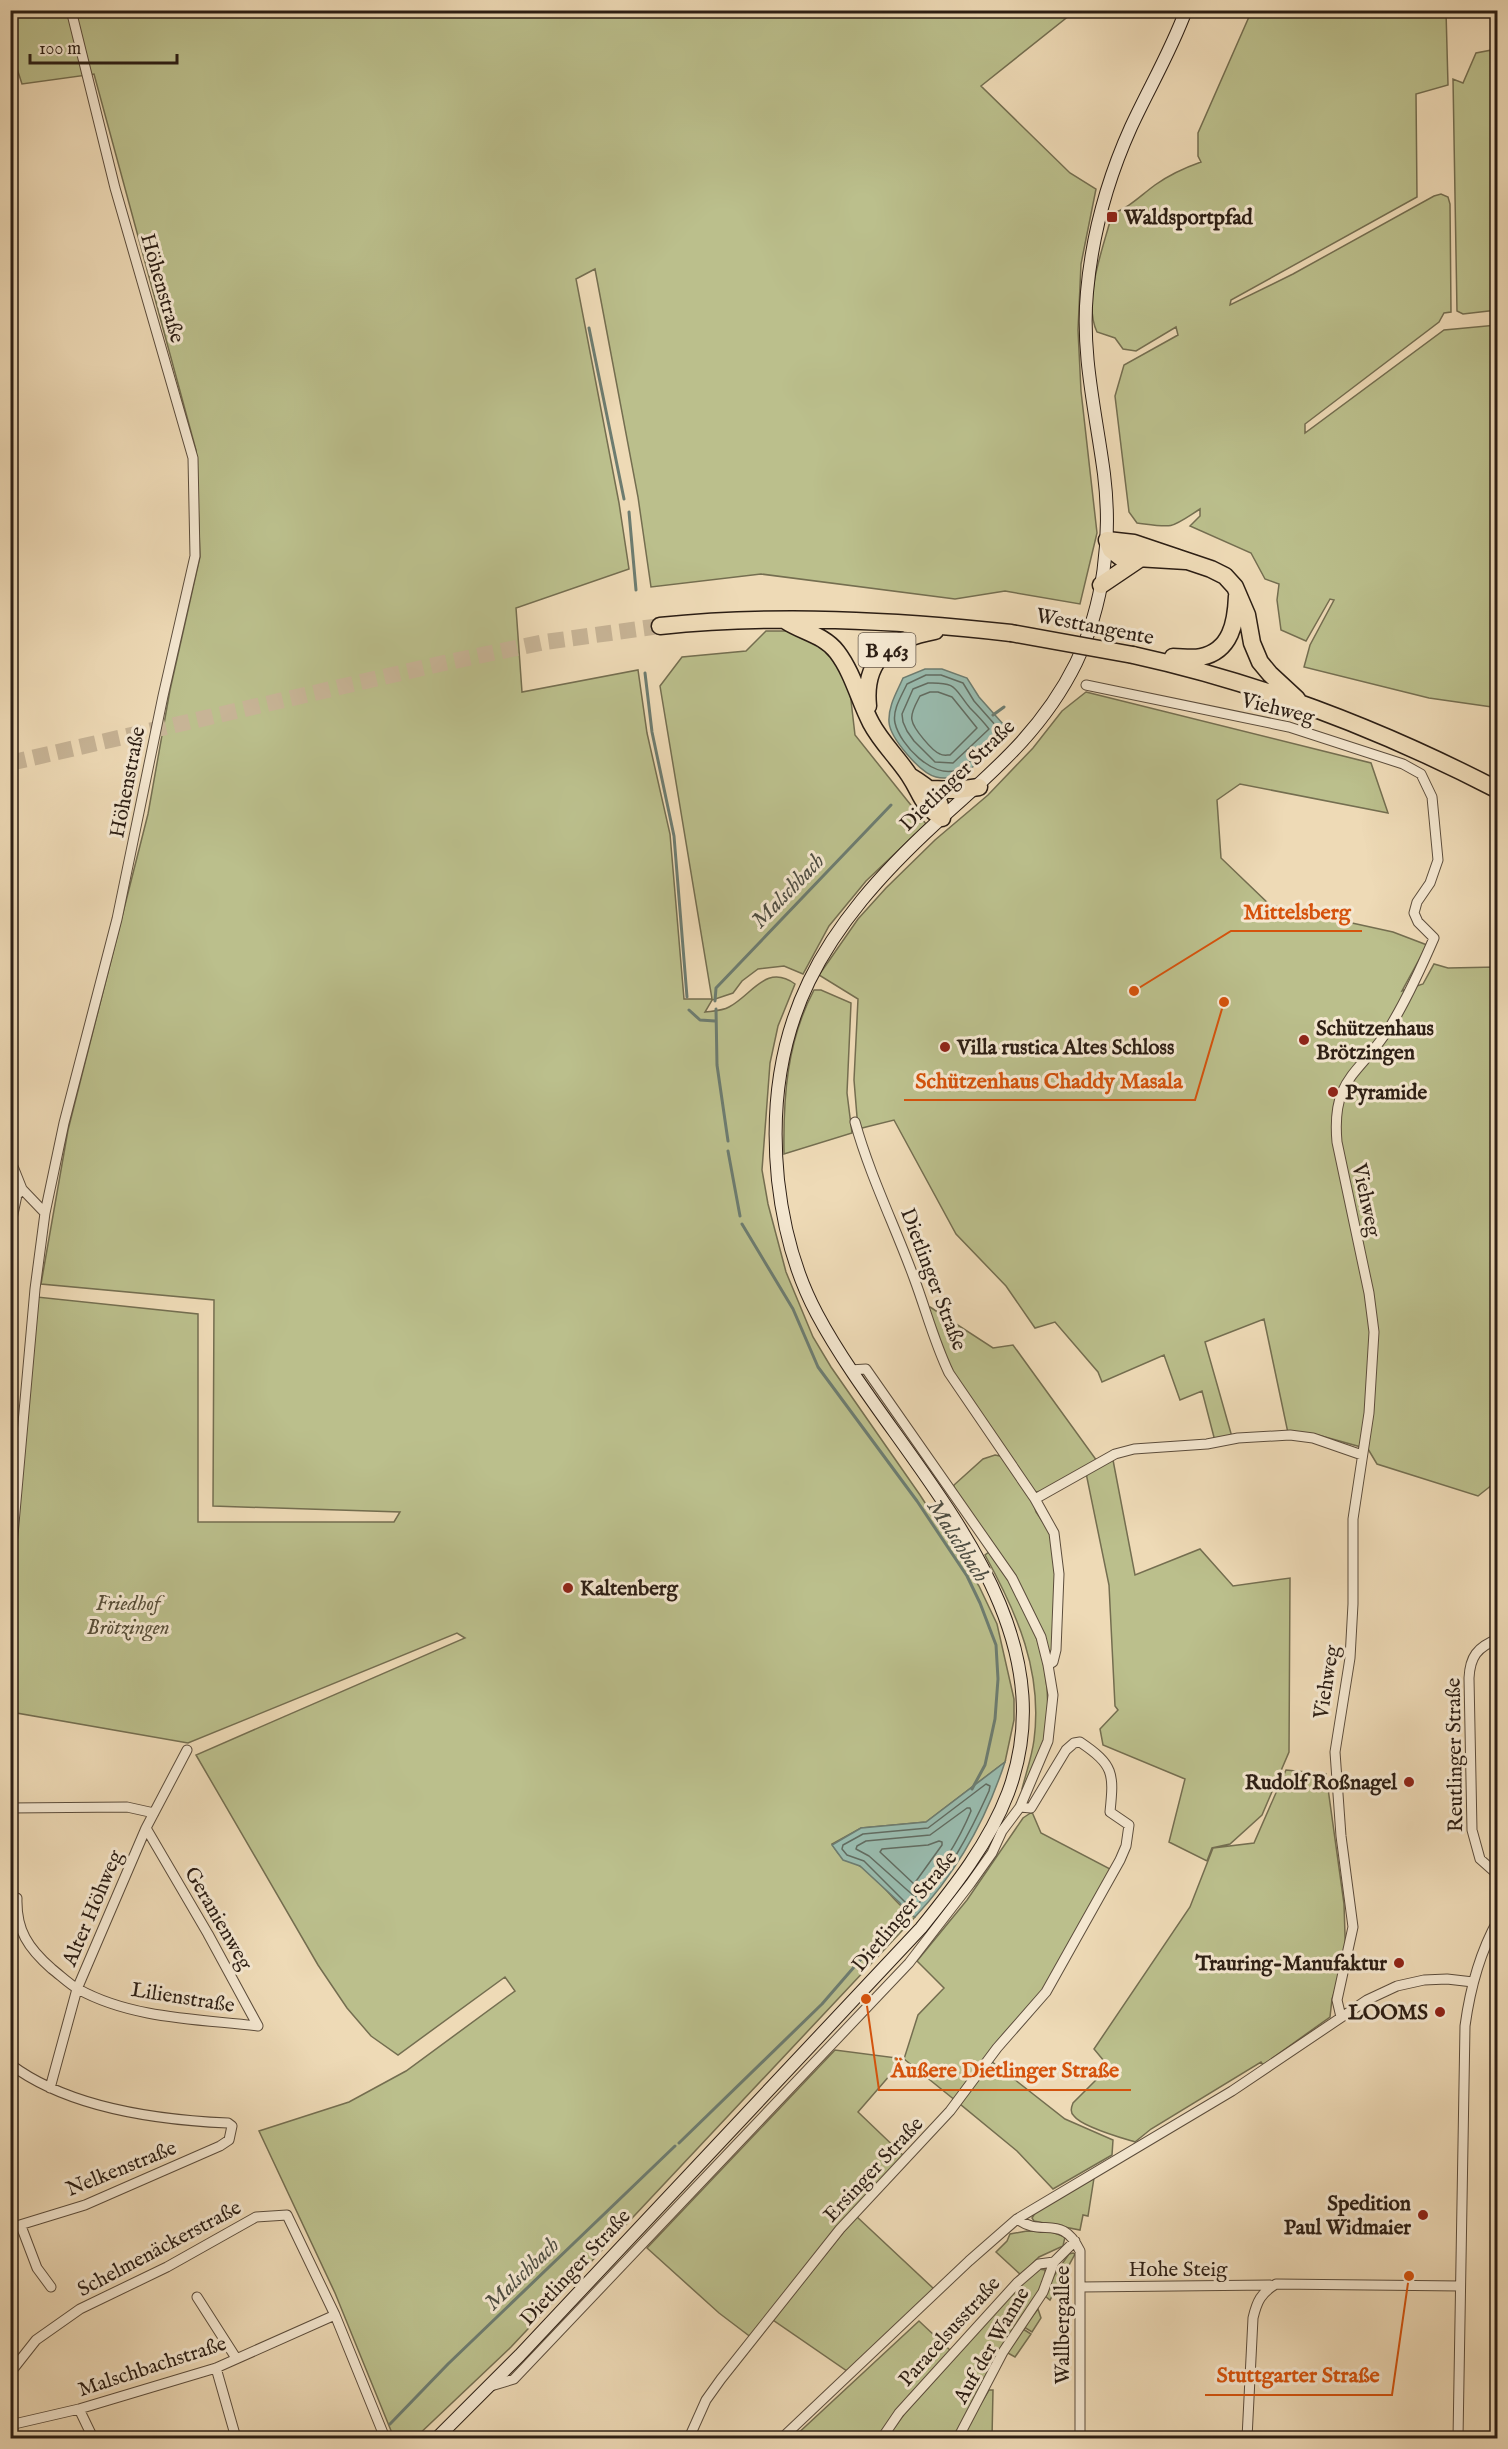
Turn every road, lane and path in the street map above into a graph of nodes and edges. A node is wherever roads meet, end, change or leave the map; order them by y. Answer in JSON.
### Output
{"nodes":[{"id":1,"x":71,"y":10,"type":"edge"},
{"id":2,"x":1186,"y":10,"type":"edge"},
{"id":3,"x":1107,"y":540,"type":"junction"},
{"id":4,"x":1138,"y":560,"type":"junction"},
{"id":5,"x":1186,"y":561,"type":"junction"},
{"id":6,"x":1101,"y":585,"type":"junction"},
{"id":7,"x":1237,"y":592,"type":"junction"},
{"id":8,"x":783,"y":619,"type":"junction"},
{"id":9,"x":660,"y":626,"type":"tunnel mouth"},
{"id":10,"x":958,"y":627,"type":"junction"},
{"id":11,"x":1141,"y":657,"type":"junction"},
{"id":12,"x":1086,"y":685,"type":"dead end"},
{"id":13,"x":1302,"y":704,"type":"junction"},
{"id":14,"x":869,"y":719,"type":"junction"},
{"id":15,"x":909,"y":776,"type":"junction"},
{"id":16,"x":978,"y":787,"type":"junction"},
{"id":17,"x":931,"y":789,"type":"junction"},
{"id":18,"x":1497,"y":790,"type":"edge"},
{"id":19,"x":942,"y":818,"type":"junction"},
{"id":20,"x":855,"y":1122,"type":"dead end"},
{"id":21,"x":10,"y":1159,"type":"edge"},
{"id":22,"x":22,"y":1189,"type":"junction"},
{"id":23,"x":45,"y":1212,"type":"junction"},
{"id":24,"x":10,"y":1228,"type":"edge"},
{"id":25,"x":850,"y":1370,"type":"junction"},
{"id":26,"x":1362,"y":1455,"type":"junction"},
{"id":27,"x":1035,"y":1499,"type":"junction"},
{"id":28,"x":10,"y":1568,"type":"edge"},
{"id":29,"x":1497,"y":1639,"type":"edge"},
{"id":30,"x":1048,"y":1665,"type":"junction"},
{"id":31,"x":1080,"y":1742,"type":"joint"},
{"id":32,"x":187,"y":1750,"type":"dead end"},
{"id":33,"x":1020,"y":1807,"type":"junction"},
{"id":34,"x":10,"y":1808,"type":"edge"},
{"id":35,"x":154,"y":1813,"type":"junction"},
{"id":36,"x":146,"y":1828,"type":"junction"},
{"id":37,"x":1497,"y":1875,"type":"edge"},
{"id":38,"x":17,"y":1898,"type":"dead end"},
{"id":39,"x":1497,"y":1920,"type":"edge"},
{"id":40,"x":1473,"y":1982,"type":"junction"},
{"id":41,"x":76,"y":1989,"type":"junction"},
{"id":42,"x":1341,"y":2017,"type":"junction"},
{"id":43,"x":258,"y":2026,"type":"joint"},
{"id":44,"x":10,"y":2064,"type":"edge"},
{"id":45,"x":50,"y":2088,"type":"junction"},
{"id":46,"x":1017,"y":2219,"type":"junction"},
{"id":47,"x":21,"y":2226,"type":"junction"},
{"id":48,"x":10,"y":2228,"type":"edge"},
{"id":49,"x":1075,"y":2241,"type":"junction"},
{"id":50,"x":1054,"y":2262,"type":"junction"},
{"id":51,"x":1276,"y":2284,"type":"junction"},
{"id":52,"x":1460,"y":2286,"type":"junction"},
{"id":53,"x":51,"y":2287,"type":"dead end"},
{"id":54,"x":1081,"y":2288,"type":"junction"},
{"id":55,"x":196,"y":2297,"type":"dead end"},
{"id":56,"x":335,"y":2315,"type":"junction"},
{"id":57,"x":236,"y":2358,"type":"junction"},
{"id":58,"x":216,"y":2368,"type":"junction"},
{"id":59,"x":10,"y":2373,"type":"edge"},
{"id":60,"x":490,"y":2386,"type":"junction"},
{"id":61,"x":80,"y":2409,"type":"junction"},
{"id":62,"x":10,"y":2425,"type":"edge"},
{"id":63,"x":93,"y":2439,"type":"edge"},
{"id":64,"x":236,"y":2439,"type":"edge"},
{"id":65,"x":385,"y":2439,"type":"edge"},
{"id":66,"x":437,"y":2439,"type":"edge"},
{"id":67,"x":689,"y":2439,"type":"edge"},
{"id":68,"x":782,"y":2439,"type":"edge"},
{"id":69,"x":882,"y":2439,"type":"edge"},
{"id":70,"x":958,"y":2439,"type":"edge"},
{"id":71,"x":1080,"y":2439,"type":"edge"},
{"id":72,"x":1247,"y":2439,"type":"edge"},
{"id":73,"x":1458,"y":2439,"type":"edge"}],
"edges":[{"from":1,"to":23,"type":"street","name":"Höhenstraße"},
{"from":2,"to":3,"type":"main road","name":"Dietlinger Straße"},
{"from":3,"to":4,"type":"highway","number":"B 463"},
{"from":3,"to":5,"type":"highway","number":"B 463"},
{"from":3,"to":6,"type":"main road","name":"Dietlinger Straße"},
{"from":4,"to":5,"type":"highway","number":"B 463"},
{"from":4,"to":6,"type":"highway"},
{"from":5,"to":7,"type":"highway","number":"B 463"},
{"from":6,"to":16,"type":"main road","name":"Dietlinger Straße"},
{"from":7,"to":11,"type":"highway","number":"B 463"},
{"from":7,"to":13,"type":"highway","number":"B 463"},
{"from":8,"to":9,"type":"highway","name":"Westtangente","number":"B 463"},
{"from":8,"to":10,"type":"highway","name":"Westtangente","number":"B 463"},
{"from":8,"to":14,"type":"highway","number":"B 463"},
{"from":10,"to":11,"type":"highway","name":"Westtangente","number":"B 463","bridge":true},
{"from":10,"to":14,"type":"highway","number":"B 463"},
{"from":11,"to":13,"type":"highway","name":"Westtangente","number":"B 463"},
{"from":12,"to":26,"type":"street","name":"Viehweg"},
{"from":13,"to":18,"type":"highway","name":"Westtangente","number":"B 463"},
{"from":14,"to":15,"type":"highway","number":"B 463"},
{"from":15,"to":17,"type":"highway","number":"B 463"},
{"from":15,"to":19,"type":"highway","number":"B 463"},
{"from":16,"to":17,"type":"highway","number":"B 463"},
{"from":16,"to":19,"type":"main road","name":"Dietlinger Straße"},
{"from":17,"to":19,"type":"highway"},
{"from":19,"to":25,"type":"main road","name":"Dietlinger Straße"},
{"from":20,"to":27,"type":"street","name":"Dietlinger Straße"},
{"from":21,"to":22,"type":"street"},
{"from":22,"to":23,"type":"street"},
{"from":22,"to":24,"type":"street"},
{"from":23,"to":28,"type":"street","name":"Höhenstraße"},
{"from":25,"to":30,"type":"street","name":"Dietlinger Straße"},
{"from":25,"to":60,"type":"main road","name":"Dietlinger Straße"},
{"from":26,"to":27,"type":"street"},
{"from":26,"to":42,"type":"street","name":"Viehweg"},
{"from":27,"to":30,"type":"street","name":"Dietlinger Straße"},
{"from":29,"to":37,"type":"street","name":"Reutlinger Straße"},
{"from":30,"to":33,"type":"street","name":"Dietlinger Straße"},
{"from":31,"to":33,"type":"street","name":"Dietlinger Straße"},
{"from":31,"to":67,"type":"street","name":"Ersinger Straße"},
{"from":32,"to":35,"type":"street","name":"Alter Höhweg"},
{"from":33,"to":60,"type":"street","name":"Dietlinger Straße"},
{"from":34,"to":35,"type":"street"},
{"from":35,"to":36,"type":"street","name":"Alter Höhweg"},
{"from":36,"to":41,"type":"street","name":"Alter Höhweg"},
{"from":36,"to":43,"type":"street","name":"Geranienweg"},
{"from":38,"to":41,"type":"street","name":"Lilienstraße"},
{"from":39,"to":40,"type":"street"},
{"from":40,"to":42,"type":"street"},
{"from":40,"to":52,"type":"street"},
{"from":41,"to":43,"type":"street","name":"Lilienstraße"},
{"from":41,"to":45,"type":"street","name":"Alter Höhweg"},
{"from":42,"to":46,"type":"street"},
{"from":44,"to":45,"type":"street"},
{"from":45,"to":47,"type":"street","name":"Nelkenstraße"},
{"from":46,"to":49,"type":"street","name":"Wallbergallee"},
{"from":46,"to":68,"type":"street"},
{"from":47,"to":48,"type":"street","name":"Nelkenstraße"},
{"from":47,"to":53,"type":"street"},
{"from":49,"to":50,"type":"street","name":"Auf der Wanne"},
{"from":49,"to":54,"type":"street","name":"Wallbergallee"},
{"from":50,"to":69,"type":"street","name":"Paracelsusstraße"},
{"from":50,"to":70,"type":"street","name":"Auf der Wanne"},
{"from":51,"to":52,"type":"street","name":"Hohe Steig"},
{"from":51,"to":54,"type":"street","name":"Hohe Steig"},
{"from":51,"to":72,"type":"street"},
{"from":52,"to":73,"type":"street"},
{"from":54,"to":71,"type":"street","name":"Wallbergallee"},
{"from":55,"to":57,"type":"street"},
{"from":56,"to":57,"type":"street","name":"Malschbachstraße"},
{"from":56,"to":59,"type":"street","name":"Schelmenäckerstraße"},
{"from":56,"to":65,"type":"street","name":"Schelmenäckerstraße"},
{"from":57,"to":58,"type":"street","name":"Malschbachstraße"},
{"from":58,"to":61,"type":"street","name":"Malschbachstraße"},
{"from":58,"to":64,"type":"street"},
{"from":60,"to":66,"type":"main road","name":"Dietlinger Straße"},
{"from":61,"to":62,"type":"street","name":"Malschbachstraße"},
{"from":61,"to":63,"type":"street"}]}
